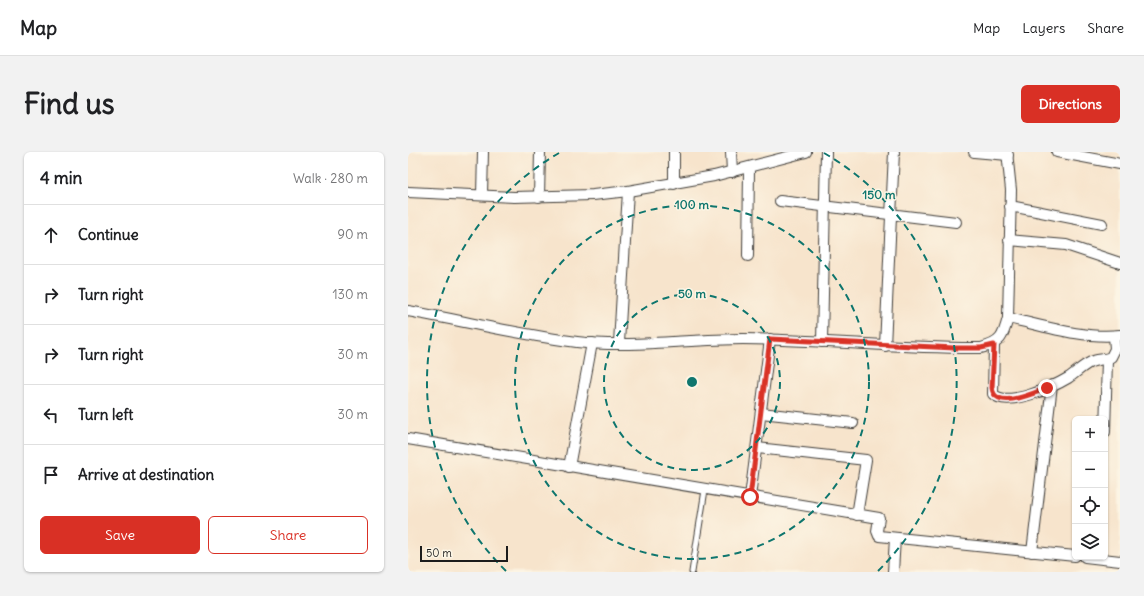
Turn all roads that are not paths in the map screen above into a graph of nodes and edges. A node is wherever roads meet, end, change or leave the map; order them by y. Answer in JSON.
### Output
{"nodes":[{"id":1,"x":483,"y":152,"type":"edge"},
{"id":2,"x":540,"y":152,"type":"edge"},
{"id":3,"x":674,"y":152,"type":"edge"},
{"id":4,"x":731,"y":152,"type":"edge"},
{"id":5,"x":806,"y":152,"type":"edge"},
{"id":6,"x":826,"y":152,"type":"edge"},
{"id":7,"x":894,"y":152,"type":"edge"},
{"id":8,"x":974,"y":152,"type":"edge"},
{"id":9,"x":1058,"y":152,"type":"edge"},
{"id":10,"x":1008,"y":153,"type":"edge"},
{"id":11,"x":1120,"y":164,"type":"edge"},
{"id":12,"x":749,"y":169,"type":"junction"},
{"id":13,"x":732,"y":172,"type":"junction"},
{"id":14,"x":674,"y":184,"type":"junction"},
{"id":15,"x":628,"y":191,"type":"junction"},
{"id":16,"x":408,"y":192,"type":"edge"},
{"id":17,"x":482,"y":195,"type":"junction"},
{"id":18,"x":539,"y":197,"type":"junction"},
{"id":19,"x":780,"y":202,"type":"dead end"},
{"id":20,"x":1010,"y":206,"type":"junction"},
{"id":21,"x":825,"y":207,"type":"junction"},
{"id":22,"x":891,"y":215,"type":"junction"},
{"id":23,"x":956,"y":222,"type":"dead end"},
{"id":24,"x":1102,"y":224,"type":"dead end"},
{"id":25,"x":1009,"y":240,"type":"junction"},
{"id":26,"x":748,"y":256,"type":"dead end"},
{"id":27,"x":1120,"y":263,"type":"edge"},
{"id":28,"x":408,"y":311,"type":"edge"},
{"id":29,"x":1008,"y":318,"type":"junction"},
{"id":30,"x":1117,"y":336,"type":"edge"},
{"id":31,"x":770,"y":339,"type":"junction"},
{"id":32,"x":822,"y":342,"type":"junction"},
{"id":33,"x":592,"y":343,"type":"junction"},
{"id":34,"x":618,"y":343,"type":"junction"},
{"id":35,"x":994,"y":345,"type":"junction"},
{"id":36,"x":885,"y":346,"type":"junction"},
{"id":37,"x":1114,"y":356,"type":"edge"},
{"id":38,"x":1052,"y":385,"type":"junction"},
{"id":39,"x":761,"y":414,"type":"junction"},
{"id":40,"x":1107,"y":416,"type":"edge"},
{"id":41,"x":853,"y":423,"type":"dead end"},
{"id":42,"x":408,"y":439,"type":"edge"},
{"id":43,"x":757,"y":448,"type":"junction"},
{"id":44,"x":569,"y":467,"type":"junction"},
{"id":45,"x":705,"y":490,"type":"junction"},
{"id":46,"x":750,"y":497,"type":"junction"},
{"id":47,"x":857,"y":515,"type":"junction"},
{"id":48,"x":895,"y":538,"type":"junction"},
{"id":49,"x":1032,"y":552,"type":"junction"},
{"id":50,"x":1072,"y":556,"type":"edge"},
{"id":51,"x":1108,"y":560,"type":"edge"},
{"id":52,"x":1120,"y":561,"type":"edge"},
{"id":53,"x":692,"y":572,"type":"edge"},
{"id":54,"x":893,"y":572,"type":"edge"}],
"edges":[{"from":1,"to":17,"type":"street"},
{"from":2,"to":18,"type":"street"},
{"from":3,"to":14,"type":"street"},
{"from":4,"to":13,"type":"street"},
{"from":5,"to":12,"type":"street"},
{"from":6,"to":21,"type":"street"},
{"from":7,"to":22,"type":"street"},
{"from":8,"to":10,"type":"street"},
{"from":9,"to":11,"type":"street"},
{"from":10,"to":20,"type":"street"},
{"from":12,"to":13,"type":"street"},
{"from":12,"to":26,"type":"street"},
{"from":13,"to":14,"type":"street"},
{"from":14,"to":15,"type":"street"},
{"from":15,"to":18,"type":"street"},
{"from":15,"to":34,"type":"street"},
{"from":16,"to":17,"type":"street"},
{"from":17,"to":18,"type":"street"},
{"from":19,"to":21,"type":"street"},
{"from":20,"to":24,"type":"street"},
{"from":20,"to":25,"type":"street"},
{"from":21,"to":22,"type":"street"},
{"from":21,"to":32,"type":"street"},
{"from":22,"to":23,"type":"street"},
{"from":22,"to":36,"type":"street"},
{"from":25,"to":27,"type":"street"},
{"from":25,"to":29,"type":"street"},
{"from":28,"to":33,"type":"street"},
{"from":29,"to":30,"type":"street"},
{"from":29,"to":35,"type":"street"},
{"from":30,"to":37,"type":"street"},
{"from":31,"to":32,"type":"street"},
{"from":31,"to":34,"type":"street"},
{"from":31,"to":39,"type":"street"},
{"from":32,"to":36,"type":"street"},
{"from":33,"to":34,"type":"street"},
{"from":33,"to":44,"type":"street"},
{"from":35,"to":36,"type":"street"},
{"from":35,"to":38,"type":"street"},
{"from":37,"to":38,"type":"street"},
{"from":37,"to":40,"type":"street"},
{"from":38,"to":49,"type":"street"},
{"from":39,"to":41,"type":"street"},
{"from":39,"to":43,"type":"street"},
{"from":42,"to":44,"type":"street"},
{"from":43,"to":46,"type":"street"},
{"from":43,"to":47,"type":"street"},
{"from":44,"to":45,"type":"street"},
{"from":45,"to":46,"type":"street"},
{"from":45,"to":53,"type":"lane"},
{"from":46,"to":47,"type":"street"},
{"from":47,"to":48,"type":"street"},
{"from":48,"to":49,"type":"street"},
{"from":48,"to":54,"type":"street"},
{"from":49,"to":50,"type":"street"},
{"from":51,"to":52,"type":"street"}]}
